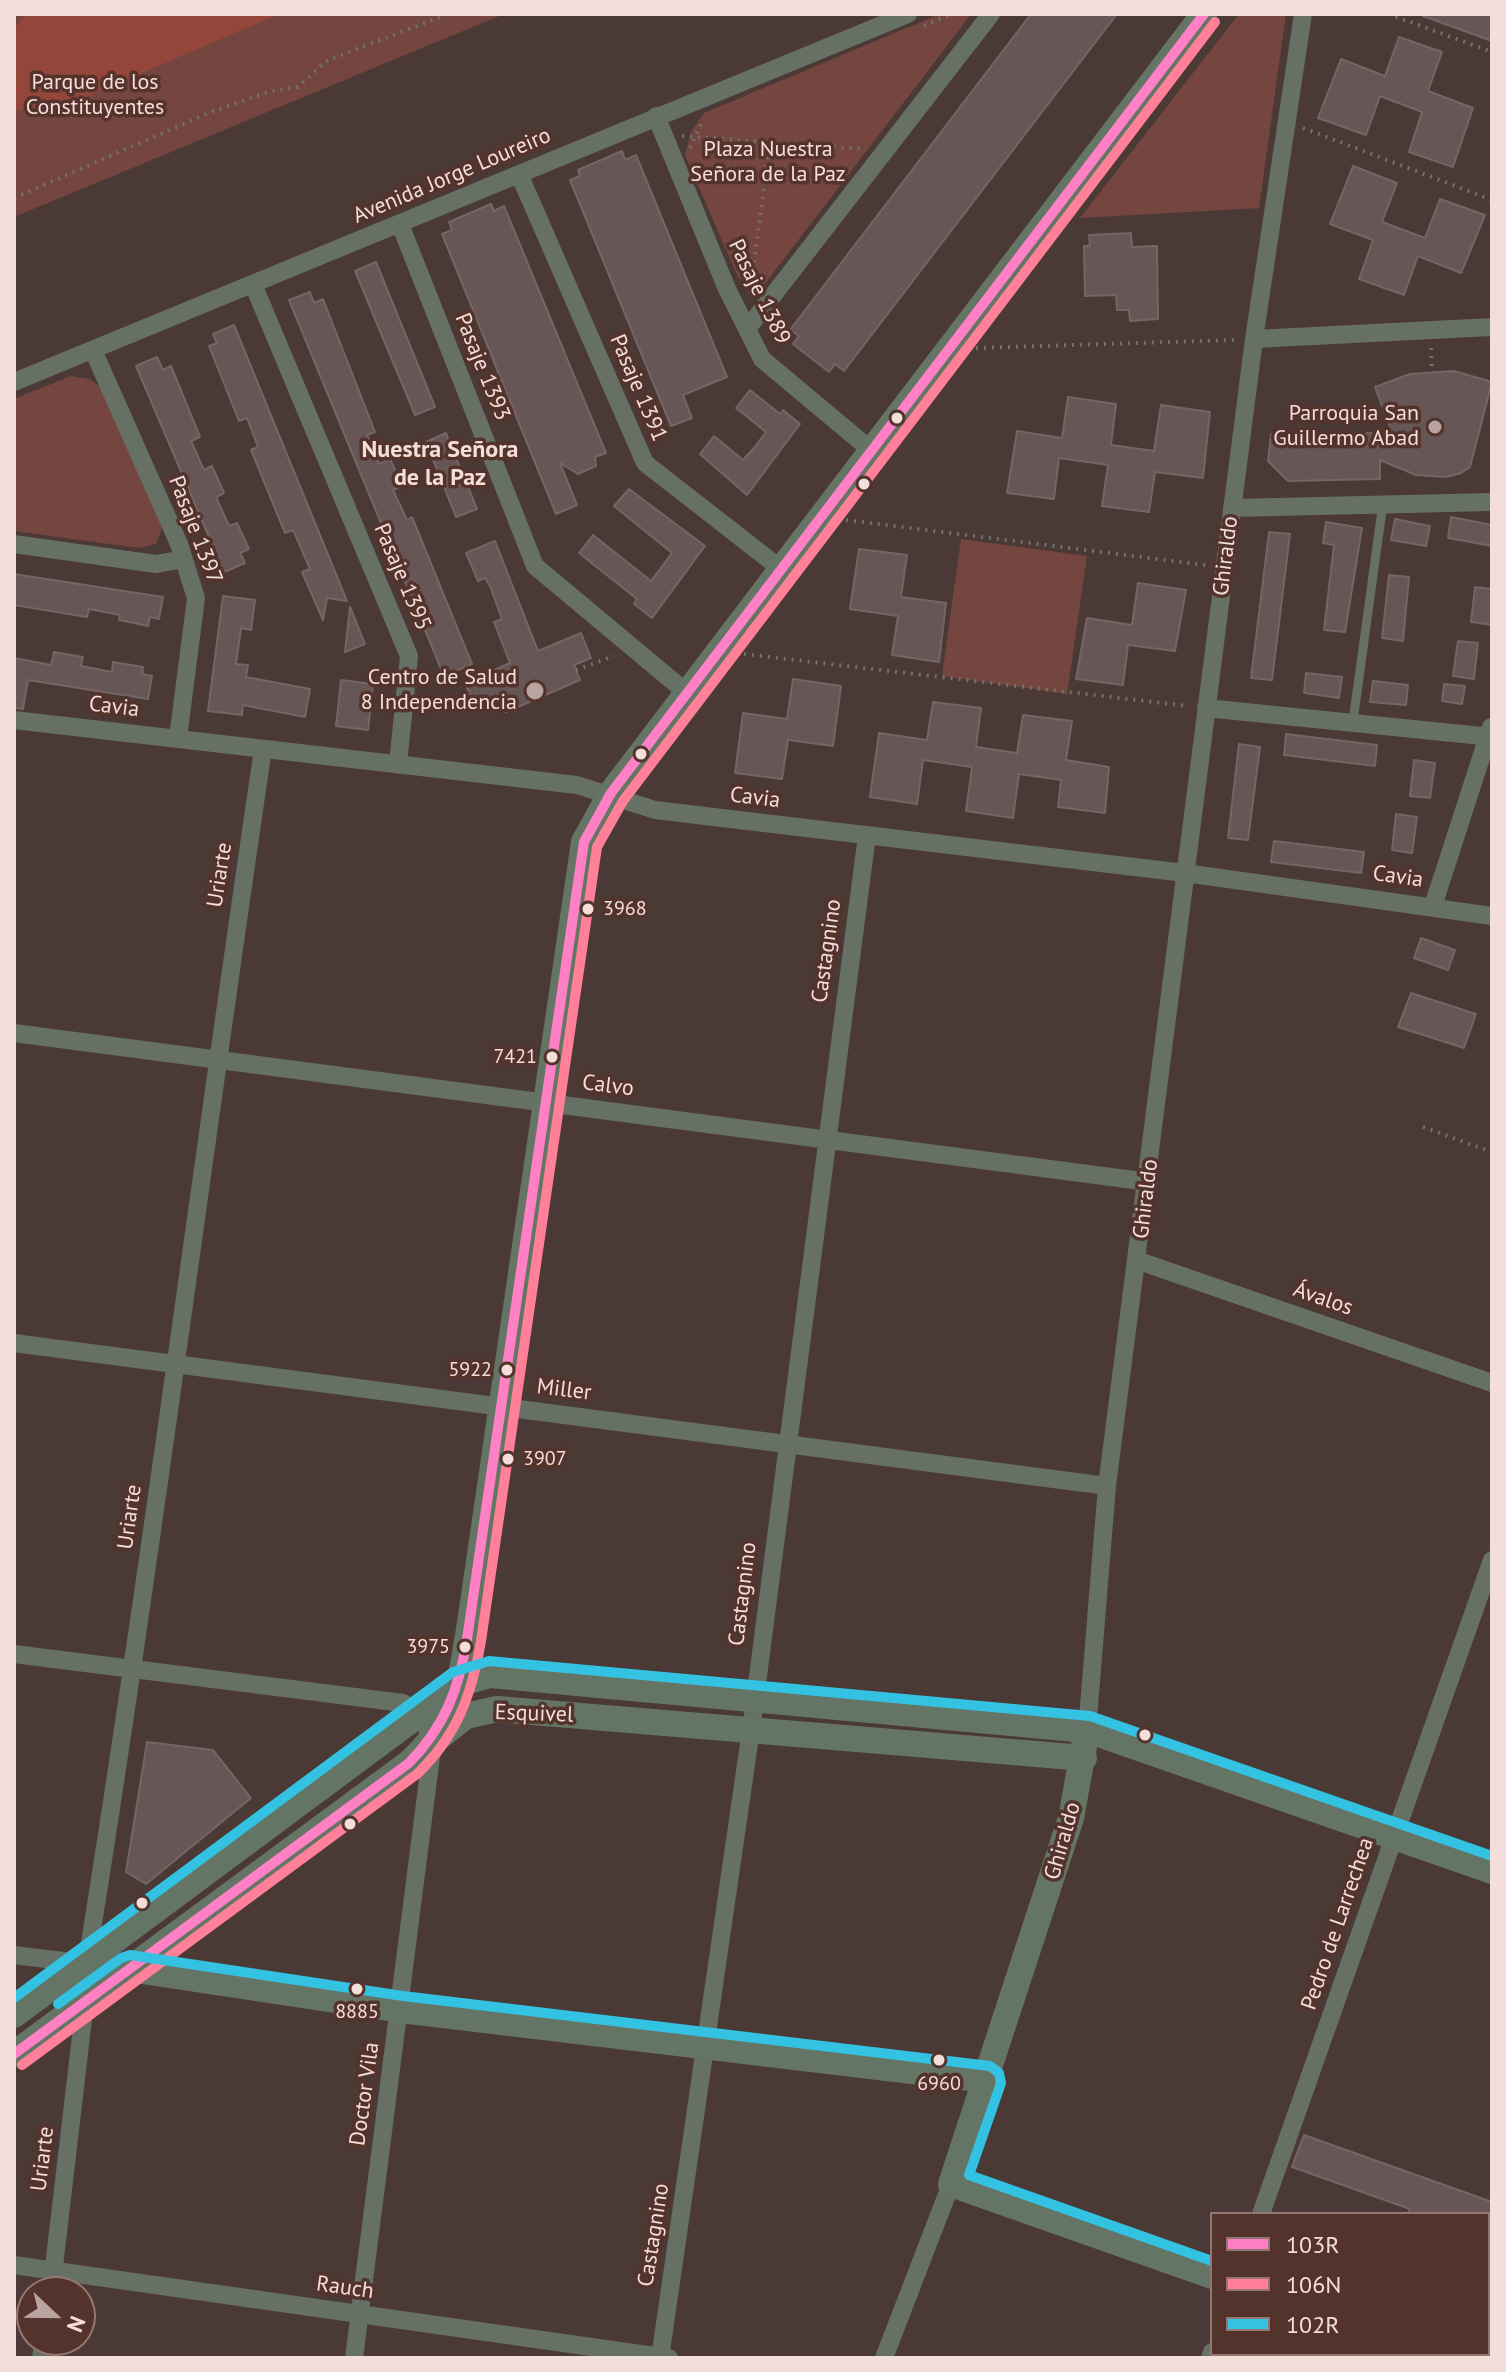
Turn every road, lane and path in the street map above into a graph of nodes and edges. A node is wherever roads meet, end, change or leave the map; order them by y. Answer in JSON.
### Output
{"nodes":[{"id":1,"x":448,"y":14,"type":"edge"},
{"id":2,"x":908,"y":14,"type":"edge"},
{"id":3,"x":991,"y":14,"type":"edge"},
{"id":4,"x":1204,"y":14,"type":"edge"},
{"id":5,"x":1303,"y":14,"type":"edge"},
{"id":6,"x":1388,"y":14,"type":"edge"},
{"id":7,"x":1492,"y":52,"type":"edge"},
{"id":8,"x":656,"y":116,"type":"junction"},
{"id":9,"x":703,"y":119,"type":"dead end"},
{"id":10,"x":1289,"y":123,"type":"junction"},
{"id":11,"x":663,"y":136,"type":"junction"},
{"id":12,"x":695,"y":136,"type":"junction"},
{"id":13,"x":872,"y":136,"type":"dead end"},
{"id":14,"x":770,"y":142,"type":"junction"},
{"id":15,"x":863,"y":148,"type":"junction"},
{"id":16,"x":689,"y":150,"type":"dead end"},
{"id":17,"x":879,"y":159,"type":"junction"},
{"id":18,"x":854,"y":160,"type":"dead end"},
{"id":19,"x":519,"y":174,"type":"junction"},
{"id":20,"x":14,"y":198,"type":"edge"},
{"id":21,"x":1492,"y":200,"type":"edge"},
{"id":22,"x":400,"y":224,"type":"junction"},
{"id":23,"x":736,"y":262,"type":"dead end"},
{"id":24,"x":770,"y":269,"type":"dead end"},
{"id":25,"x":751,"y":279,"type":"junction"},
{"id":26,"x":253,"y":284,"type":"junction"},
{"id":27,"x":1492,"y":327,"type":"edge"},
{"id":28,"x":747,"y":329,"type":"junction"},
{"id":29,"x":1254,"y":339,"type":"junction"},
{"id":30,"x":949,"y":349,"type":"junction"},
{"id":31,"x":93,"y":350,"type":"junction"},
{"id":32,"x":14,"y":382,"type":"edge"},
{"id":33,"x":872,"y":451,"type":"junction"},
{"id":34,"x":1492,"y":502,"type":"edge"},
{"id":35,"x":1383,"y":503,"type":"junction"},
{"id":36,"x":1232,"y":508,"type":"junction"},
{"id":37,"x":821,"y":517,"type":"junction"},
{"id":38,"x":14,"y":544,"type":"edge"},
{"id":39,"x":184,"y":559,"type":"junction"},
{"id":40,"x":1225,"y":567,"type":"junction"},
{"id":41,"x":781,"y":569,"type":"junction"},
{"id":42,"x":631,"y":649,"type":"junction"},
{"id":43,"x":719,"y":651,"type":"junction"},
{"id":44,"x":576,"y":670,"type":"dead end"},
{"id":45,"x":687,"y":693,"type":"junction"},
{"id":46,"x":1206,"y":708,"type":"junction"},
{"id":47,"x":14,"y":720,"type":"edge"},
{"id":48,"x":1353,"y":721,"type":"junction"},
{"id":49,"x":1491,"y":732,"type":"edge"},
{"id":50,"x":178,"y":738,"type":"junction"},
{"id":51,"x":263,"y":749,"type":"junction"},
{"id":52,"x":398,"y":764,"type":"junction"},
{"id":53,"x":611,"y":793,"type":"junction"},
{"id":54,"x":867,"y":835,"type":"junction"},
{"id":55,"x":1185,"y":873,"type":"junction"},
{"id":56,"x":1433,"y":906,"type":"junction"},
{"id":57,"x":1492,"y":916,"type":"edge"},
{"id":58,"x":14,"y":1033,"type":"edge"},
{"id":59,"x":216,"y":1060,"type":"junction"},
{"id":60,"x":546,"y":1103,"type":"junction"},
{"id":61,"x":1423,"y":1127,"type":"dead end"},
{"id":62,"x":827,"y":1139,"type":"junction"},
{"id":63,"x":1492,"y":1152,"type":"edge"},
{"id":64,"x":1149,"y":1182,"type":"junction"},
{"id":65,"x":1139,"y":1261,"type":"junction"},
{"id":66,"x":14,"y":1343,"type":"edge"},
{"id":67,"x":175,"y":1365,"type":"junction"},
{"id":68,"x":1492,"y":1383,"type":"edge"},
{"id":69,"x":500,"y":1406,"type":"junction"},
{"id":70,"x":787,"y":1441,"type":"junction"},
{"id":71,"x":1107,"y":1486,"type":"junction"},
{"id":72,"x":1492,"y":1560,"type":"edge"},
{"id":73,"x":14,"y":1654,"type":"edge"},
{"id":74,"x":134,"y":1669,"type":"junction"},
{"id":75,"x":461,"y":1683,"type":"junction"},
{"id":76,"x":754,"y":1699,"type":"junction"},
{"id":77,"x":420,"y":1713,"type":"junction"},
{"id":78,"x":751,"y":1730,"type":"junction"},
{"id":79,"x":1087,"y":1730,"type":"junction"},
{"id":80,"x":433,"y":1741,"type":"junction"},
{"id":81,"x":1084,"y":1758,"type":"junction"},
{"id":82,"x":1394,"y":1837,"type":"junction"},
{"id":83,"x":1492,"y":1871,"type":"edge"},
{"id":84,"x":14,"y":1955,"type":"edge"},
{"id":85,"x":87,"y":1961,"type":"junction"},
{"id":86,"x":129,"y":1969,"type":"junction"},
{"id":87,"x":85,"y":2002,"type":"junction"},
{"id":88,"x":401,"y":2010,"type":"junction"},
{"id":89,"x":14,"y":2015,"type":"edge"},
{"id":90,"x":707,"y":2047,"type":"junction"},
{"id":91,"x":14,"y":2054,"type":"edge"},
{"id":92,"x":987,"y":2080,"type":"junction"},
{"id":93,"x":951,"y":2184,"type":"junction"},
{"id":94,"x":1262,"y":2212,"type":"edge"},
{"id":95,"x":14,"y":2265,"type":"edge"},
{"id":96,"x":54,"y":2271,"type":"junction"},
{"id":97,"x":1210,"y":2275,"type":"edge"},
{"id":98,"x":53,"y":2276,"type":"edge"},
{"id":99,"x":360,"y":2314,"type":"junction"},
{"id":100,"x":354,"y":2358,"type":"edge"},
{"id":101,"x":663,"y":2358,"type":"edge"},
{"id":102,"x":884,"y":2358,"type":"edge"}],
"edges":[{"from":1,"to":20,"type":"path"},
{"from":2,"to":8,"type":"street","name":"Avenida Jorge Loureiro"},
{"from":3,"to":17,"type":"street"},
{"from":4,"to":30,"type":"street"},
{"from":5,"to":10,"type":"street","name":"Ghiraldo"},
{"from":6,"to":7,"type":"path"},
{"from":8,"to":11,"type":"street","name":"Pasaje 1389"},
{"from":8,"to":19,"type":"street","name":"Avenida Jorge Loureiro"},
{"from":9,"to":12,"type":"path"},
{"from":10,"to":21,"type":"path"},
{"from":10,"to":29,"type":"street","name":"Ghiraldo"},
{"from":11,"to":12,"type":"path"},
{"from":11,"to":28,"type":"street","name":"Pasaje 1389"},
{"from":12,"to":14,"type":"path"},
{"from":12,"to":16,"type":"path"},
{"from":13,"to":15,"type":"path"},
{"from":14,"to":15,"type":"path"},
{"from":14,"to":25,"type":"path"},
{"from":15,"to":17,"type":"path"},
{"from":15,"to":18,"type":"path"},
{"from":17,"to":28,"type":"street"},
{"from":19,"to":22,"type":"street","name":"Avenida Jorge Loureiro"},
{"from":19,"to":41,"type":"street","name":"Pasaje 1391"},
{"from":22,"to":26,"type":"street","name":"Avenida Jorge Loureiro"},
{"from":22,"to":42,"type":"street","name":"Pasaje 1393"},
{"from":23,"to":25,"type":"path"},
{"from":24,"to":25,"type":"path"},
{"from":25,"to":28,"type":"path"},
{"from":26,"to":31,"type":"street","name":"Avenida Jorge Loureiro"},
{"from":26,"to":52,"type":"street","name":"Pasaje 1395"},
{"from":27,"to":29,"type":"street"},
{"from":28,"to":33,"type":"street","name":"Pasaje 1389"},
{"from":29,"to":30,"type":"path"},
{"from":29,"to":36,"type":"street","name":"Ghiraldo"},
{"from":30,"to":33,"type":"street"},
{"from":31,"to":32,"type":"street","name":"Avenida Jorge Loureiro"},
{"from":31,"to":39,"type":"street","name":"Pasaje 1397"},
{"from":33,"to":37,"type":"street"},
{"from":34,"to":35,"type":"street"},
{"from":35,"to":36,"type":"street"},
{"from":35,"to":48,"type":"lane"},
{"from":36,"to":40,"type":"street","name":"Ghiraldo"},
{"from":37,"to":40,"type":"path"},
{"from":37,"to":41,"type":"street"},
{"from":38,"to":39,"type":"street"},
{"from":39,"to":50,"type":"street","name":"Pasaje 1397"},
{"from":40,"to":46,"type":"street","name":"Ghiraldo"},
{"from":41,"to":43,"type":"street"},
{"from":42,"to":44,"type":"path"},
{"from":42,"to":45,"type":"street","name":"Pasaje 1393"},
{"from":43,"to":45,"type":"street"},
{"from":43,"to":46,"type":"path"},
{"from":45,"to":53,"type":"street"},
{"from":46,"to":48,"type":"street"},
{"from":46,"to":55,"type":"street","name":"Ghiraldo"},
{"from":47,"to":50,"type":"street","name":"Cavia"},
{"from":48,"to":49,"type":"street"},
{"from":49,"to":56,"type":"street"},
{"from":50,"to":51,"type":"street","name":"Cavia"},
{"from":51,"to":52,"type":"street","name":"Cavia"},
{"from":51,"to":59,"type":"street","name":"Uriarte"},
{"from":52,"to":53,"type":"street","name":"Cavia"},
{"from":53,"to":54,"type":"street","name":"Cavia"},
{"from":53,"to":60,"type":"street"},
{"from":54,"to":55,"type":"street","name":"Cavia"},
{"from":54,"to":62,"type":"street","name":"Castagnino"},
{"from":55,"to":56,"type":"street","name":"Cavia"},
{"from":55,"to":64,"type":"street","name":"Ghiraldo"},
{"from":56,"to":57,"type":"street","name":"Cavia"},
{"from":58,"to":59,"type":"street","name":"Calvo"},
{"from":59,"to":60,"type":"street","name":"Calvo"},
{"from":59,"to":67,"type":"street","name":"Uriarte"},
{"from":60,"to":62,"type":"street","name":"Calvo"},
{"from":60,"to":69,"type":"street"},
{"from":61,"to":63,"type":"path"},
{"from":62,"to":64,"type":"street","name":"Calvo"},
{"from":62,"to":70,"type":"street","name":"Castagnino"},
{"from":64,"to":65,"type":"street","name":"Ghiraldo"},
{"from":65,"to":68,"type":"street","name":"Ávalos"},
{"from":65,"to":71,"type":"street","name":"Ghiraldo"},
{"from":66,"to":67,"type":"street","name":"Miller"},
{"from":67,"to":69,"type":"street","name":"Miller"},
{"from":67,"to":74,"type":"street","name":"Uriarte"},
{"from":69,"to":70,"type":"street","name":"Miller"},
{"from":69,"to":75,"type":"street"},
{"from":70,"to":71,"type":"street","name":"Miller"},
{"from":70,"to":76,"type":"street","name":"Castagnino"},
{"from":71,"to":79,"type":"street","name":"Ghiraldo"},
{"from":72,"to":82,"type":"street","name":"Pedro de Larrechea"},
{"from":73,"to":74,"type":"street"},
{"from":74,"to":77,"type":"street"},
{"from":74,"to":85,"type":"street","name":"Uriarte"},
{"from":75,"to":76,"type":"street","name":"Esquivel"},
{"from":75,"to":77,"type":"street"},
{"from":75,"to":80,"type":"street"},
{"from":76,"to":78,"type":"street","name":"Castagnino"},
{"from":76,"to":79,"type":"street","name":"Esquivel"},
{"from":77,"to":80,"type":"street"},
{"from":77,"to":85,"type":"street"},
{"from":78,"to":80,"type":"street","name":"Esquivel"},
{"from":78,"to":81,"type":"street","name":"Esquivel"},
{"from":78,"to":90,"type":"street","name":"Castagnino"},
{"from":79,"to":81,"type":"street","name":"Ghiraldo"},
{"from":79,"to":82,"type":"street","name":"Esquivel"},
{"from":80,"to":86,"type":"street","name":"Esquivel"},
{"from":80,"to":88,"type":"street","name":"Doctor Vila"},
{"from":81,"to":92,"type":"street","name":"Ghiraldo"},
{"from":82,"to":83,"type":"street","name":"Esquivel"},
{"from":82,"to":94,"type":"street","name":"Pedro de Larrechea"},
{"from":84,"to":85,"type":"street"},
{"from":85,"to":86,"type":"street"},
{"from":85,"to":87,"type":"street","name":"Uriarte"},
{"from":85,"to":89,"type":"street"},
{"from":86,"to":87,"type":"street","name":"Esquivel"},
{"from":86,"to":88,"type":"street"},
{"from":87,"to":91,"type":"street","name":"Esquivel"},
{"from":87,"to":96,"type":"street","name":"Uriarte"},
{"from":88,"to":90,"type":"street"},
{"from":88,"to":99,"type":"street","name":"Doctor Vila"},
{"from":90,"to":92,"type":"street"},
{"from":90,"to":101,"type":"street","name":"Castagnino"},
{"from":92,"to":93,"type":"street","name":"Ghiraldo"},
{"from":93,"to":97,"type":"street"},
{"from":93,"to":102,"type":"street","name":"Ghiraldo"},
{"from":95,"to":96,"type":"street","name":"Rauch"},
{"from":96,"to":98,"type":"street","name":"Uriarte"},
{"from":96,"to":99,"type":"street","name":"Rauch"},
{"from":99,"to":100,"type":"street","name":"Doctor Vila"},
{"from":99,"to":101,"type":"street","name":"Rauch"}]}
